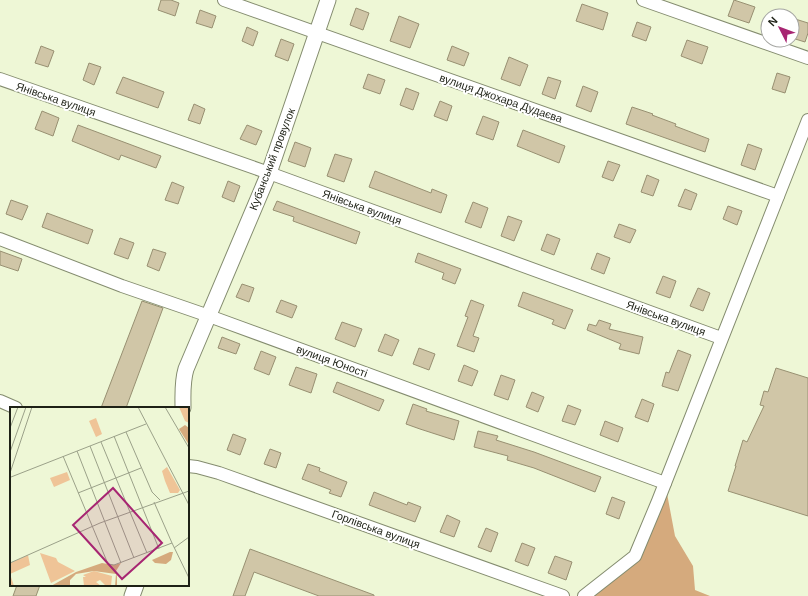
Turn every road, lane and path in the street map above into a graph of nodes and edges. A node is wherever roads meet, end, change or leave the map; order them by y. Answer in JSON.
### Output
{"nodes":[{"id":1,"x":224,"y":0,"type":"edge"},
{"id":2,"x":328,"y":0,"type":"edge"},
{"id":3,"x":644,"y":0,"type":"edge"},
{"id":4,"x":318,"y":33,"type":"junction"},
{"id":5,"x":808,"y":58,"type":"edge"},
{"id":6,"x":0,"y":80,"type":"edge"},
{"id":7,"x":808,"y":120,"type":"edge"},
{"id":8,"x":269,"y":173,"type":"junction"},
{"id":9,"x":778,"y":196,"type":"junction"},
{"id":10,"x":0,"y":239,"type":"edge"},
{"id":11,"x":209,"y":316,"type":"junction"},
{"id":12,"x":721,"y":338,"type":"junction"},
{"id":13,"x":0,"y":402,"type":"edge"},
{"id":14,"x":13,"y":407,"type":"edge"},
{"id":15,"x":183,"y":407,"type":"edge"},
{"id":16,"x":189,"y":466,"type":"edge"},
{"id":17,"x":665,"y":483,"type":"junction"},
{"id":18,"x":136,"y":586,"type":"edge"},
{"id":19,"x":132,"y":596,"type":"edge"},
{"id":20,"x":563,"y":596,"type":"edge"},
{"id":21,"x":584,"y":596,"type":"edge"}],
"edges":[{"from":1,"to":4,"type":"street","name":"вулиця Джохара Дудаєва"},
{"from":2,"to":4,"type":"street","name":"Кубанський провулок"},
{"from":3,"to":5,"type":"street"},
{"from":4,"to":8,"type":"street","name":"Кубанський провулок"},
{"from":4,"to":9,"type":"street","name":"вулиця Джохара Дудаєва"},
{"from":6,"to":8,"type":"street","name":"Янівська вулиця"},
{"from":7,"to":9,"type":"street"},
{"from":8,"to":11,"type":"street","name":"Кубанський провулок"},
{"from":8,"to":12,"type":"street","name":"Янівська вулиця"},
{"from":9,"to":12,"type":"street"},
{"from":10,"to":11,"type":"street","name":"вулиця Юності"},
{"from":11,"to":15,"type":"street","name":"Кубанський провулок"},
{"from":11,"to":17,"type":"street","name":"вулиця Юності"},
{"from":12,"to":17,"type":"street"},
{"from":13,"to":14,"type":"street"},
{"from":16,"to":20,"type":"street","name":"Горлівська вулиця"},
{"from":17,"to":21,"type":"street"},
{"from":18,"to":19,"type":"street"}]}
